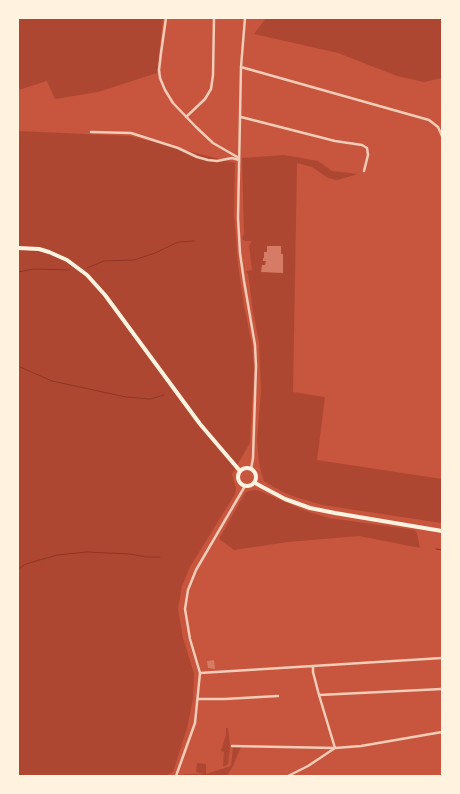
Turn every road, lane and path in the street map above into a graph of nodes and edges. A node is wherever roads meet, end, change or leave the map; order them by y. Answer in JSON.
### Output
{"nodes":[{"id":1,"x":166,"y":18,"type":"edge"},
{"id":2,"x":214,"y":18,"type":"edge"},
{"id":3,"x":245,"y":18,"type":"edge"},
{"id":4,"x":241,"y":67,"type":"junction"},
{"id":5,"x":241,"y":116,"type":"junction"},
{"id":6,"x":186,"y":117,"type":"junction"},
{"id":7,"x":91,"y":132,"type":"dead end"},
{"id":8,"x":442,"y":136,"type":"edge"},
{"id":9,"x":239,"y":159,"type":"junction"},
{"id":10,"x":364,"y":171,"type":"dead end"},
{"id":11,"x":18,"y":248,"type":"edge"},
{"id":12,"x":251,"y":469,"type":"junction"},
{"id":13,"x":240,"y":472,"type":"junction"},
{"id":14,"x":255,"y":483,"type":"junction"},
{"id":15,"x":245,"y":486,"type":"junction"},
{"id":16,"x":442,"y":531,"type":"edge"},
{"id":17,"x":442,"y":658,"type":"edge"},
{"id":18,"x":313,"y":667,"type":"junction"},
{"id":19,"x":200,"y":672,"type":"junction"},
{"id":20,"x":442,"y":689,"type":"edge"},
{"id":21,"x":319,"y":695,"type":"junction"},
{"id":22,"x":278,"y":696,"type":"dead end"},
{"id":23,"x":198,"y":699,"type":"junction"},
{"id":24,"x":442,"y":732,"type":"edge"},
{"id":25,"x":232,"y":746,"type":"dead end"},
{"id":26,"x":335,"y":748,"type":"junction"},
{"id":27,"x":175,"y":776,"type":"edge"},
{"id":28,"x":288,"y":776,"type":"edge"}],
"edges":[{"from":1,"to":6,"type":"street"},
{"from":2,"to":6,"type":"street"},
{"from":3,"to":4,"type":"street"},
{"from":4,"to":5,"type":"street"},
{"from":4,"to":8,"type":"street"},
{"from":5,"to":9,"type":"street"},
{"from":5,"to":10,"type":"street"},
{"from":6,"to":9,"type":"street"},
{"from":7,"to":9,"type":"street"},
{"from":9,"to":12,"type":"street"},
{"from":11,"to":13,"type":"main road"},
{"from":12,"to":13,"type":"main road"},
{"from":12,"to":14,"type":"main road"},
{"from":13,"to":15,"type":"main road"},
{"from":14,"to":15,"type":"main road"},
{"from":14,"to":16,"type":"main road"},
{"from":15,"to":19,"type":"street"},
{"from":17,"to":18,"type":"street"},
{"from":18,"to":19,"type":"street"},
{"from":18,"to":21,"type":"street"},
{"from":19,"to":23,"type":"street"},
{"from":20,"to":21,"type":"street"},
{"from":21,"to":26,"type":"street"},
{"from":22,"to":23,"type":"street"},
{"from":23,"to":27,"type":"street"},
{"from":24,"to":26,"type":"street"},
{"from":25,"to":26,"type":"street"},
{"from":26,"to":28,"type":"street"}]}
